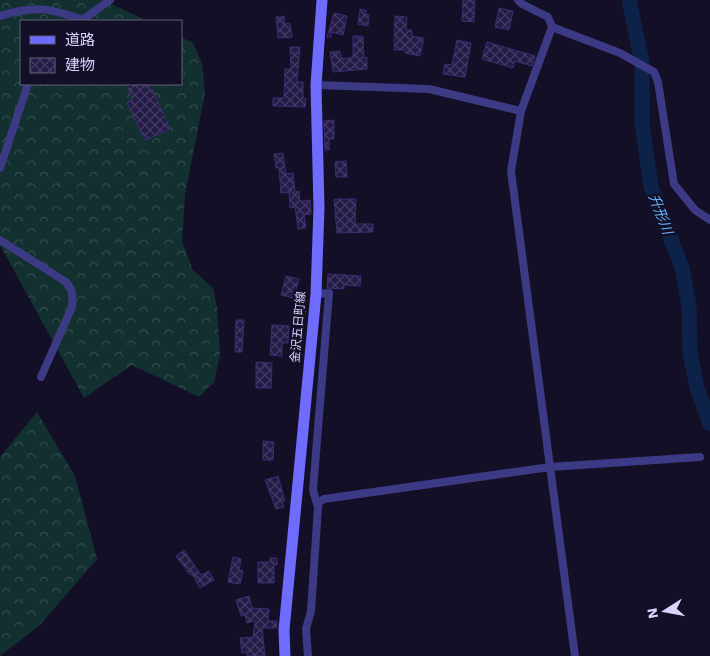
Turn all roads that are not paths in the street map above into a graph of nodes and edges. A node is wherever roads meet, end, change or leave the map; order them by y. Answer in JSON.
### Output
{"nodes":[{"id":1,"x":110,"y":0,"type":"edge"},
{"id":2,"x":322,"y":0,"type":"edge"},
{"id":3,"x":518,"y":0,"type":"edge"},
{"id":4,"x":0,"y":16,"type":"edge"},
{"id":5,"x":82,"y":20,"type":"edge"},
{"id":6,"x":552,"y":27,"type":"junction"},
{"id":7,"x":28,"y":85,"type":"edge"},
{"id":8,"x":316,"y":85,"type":"junction"},
{"id":9,"x":521,"y":111,"type":"junction"},
{"id":10,"x":0,"y":168,"type":"edge"},
{"id":11,"x":710,"y":220,"type":"edge"},
{"id":12,"x":0,"y":240,"type":"edge"},
{"id":13,"x":316,"y":294,"type":"junction"},
{"id":14,"x":41,"y":376,"type":"dead end"},
{"id":15,"x":700,"y":457,"type":"dead end"},
{"id":16,"x":550,"y":467,"type":"junction"},
{"id":17,"x":318,"y":507,"type":"junction"},
{"id":18,"x":285,"y":656,"type":"edge"},
{"id":19,"x":308,"y":656,"type":"edge"},
{"id":20,"x":575,"y":656,"type":"edge"}],
"edges":[{"from":1,"to":5,"type":"street"},
{"from":2,"to":8,"type":"main road","name":"金沢五日町線"},
{"from":3,"to":6,"type":"street"},
{"from":4,"to":5,"type":"street"},
{"from":6,"to":9,"type":"street"},
{"from":6,"to":11,"type":"street"},
{"from":7,"to":10,"type":"street"},
{"from":8,"to":9,"type":"street"},
{"from":8,"to":13,"type":"main road","name":"金沢五日町線"},
{"from":9,"to":16,"type":"street"},
{"from":12,"to":14,"type":"street"},
{"from":13,"to":17,"type":"street"},
{"from":13,"to":18,"type":"main road","name":"金沢五日町線"},
{"from":15,"to":16,"type":"street"},
{"from":16,"to":17,"type":"street"},
{"from":16,"to":20,"type":"street"},
{"from":17,"to":19,"type":"street"}]}
